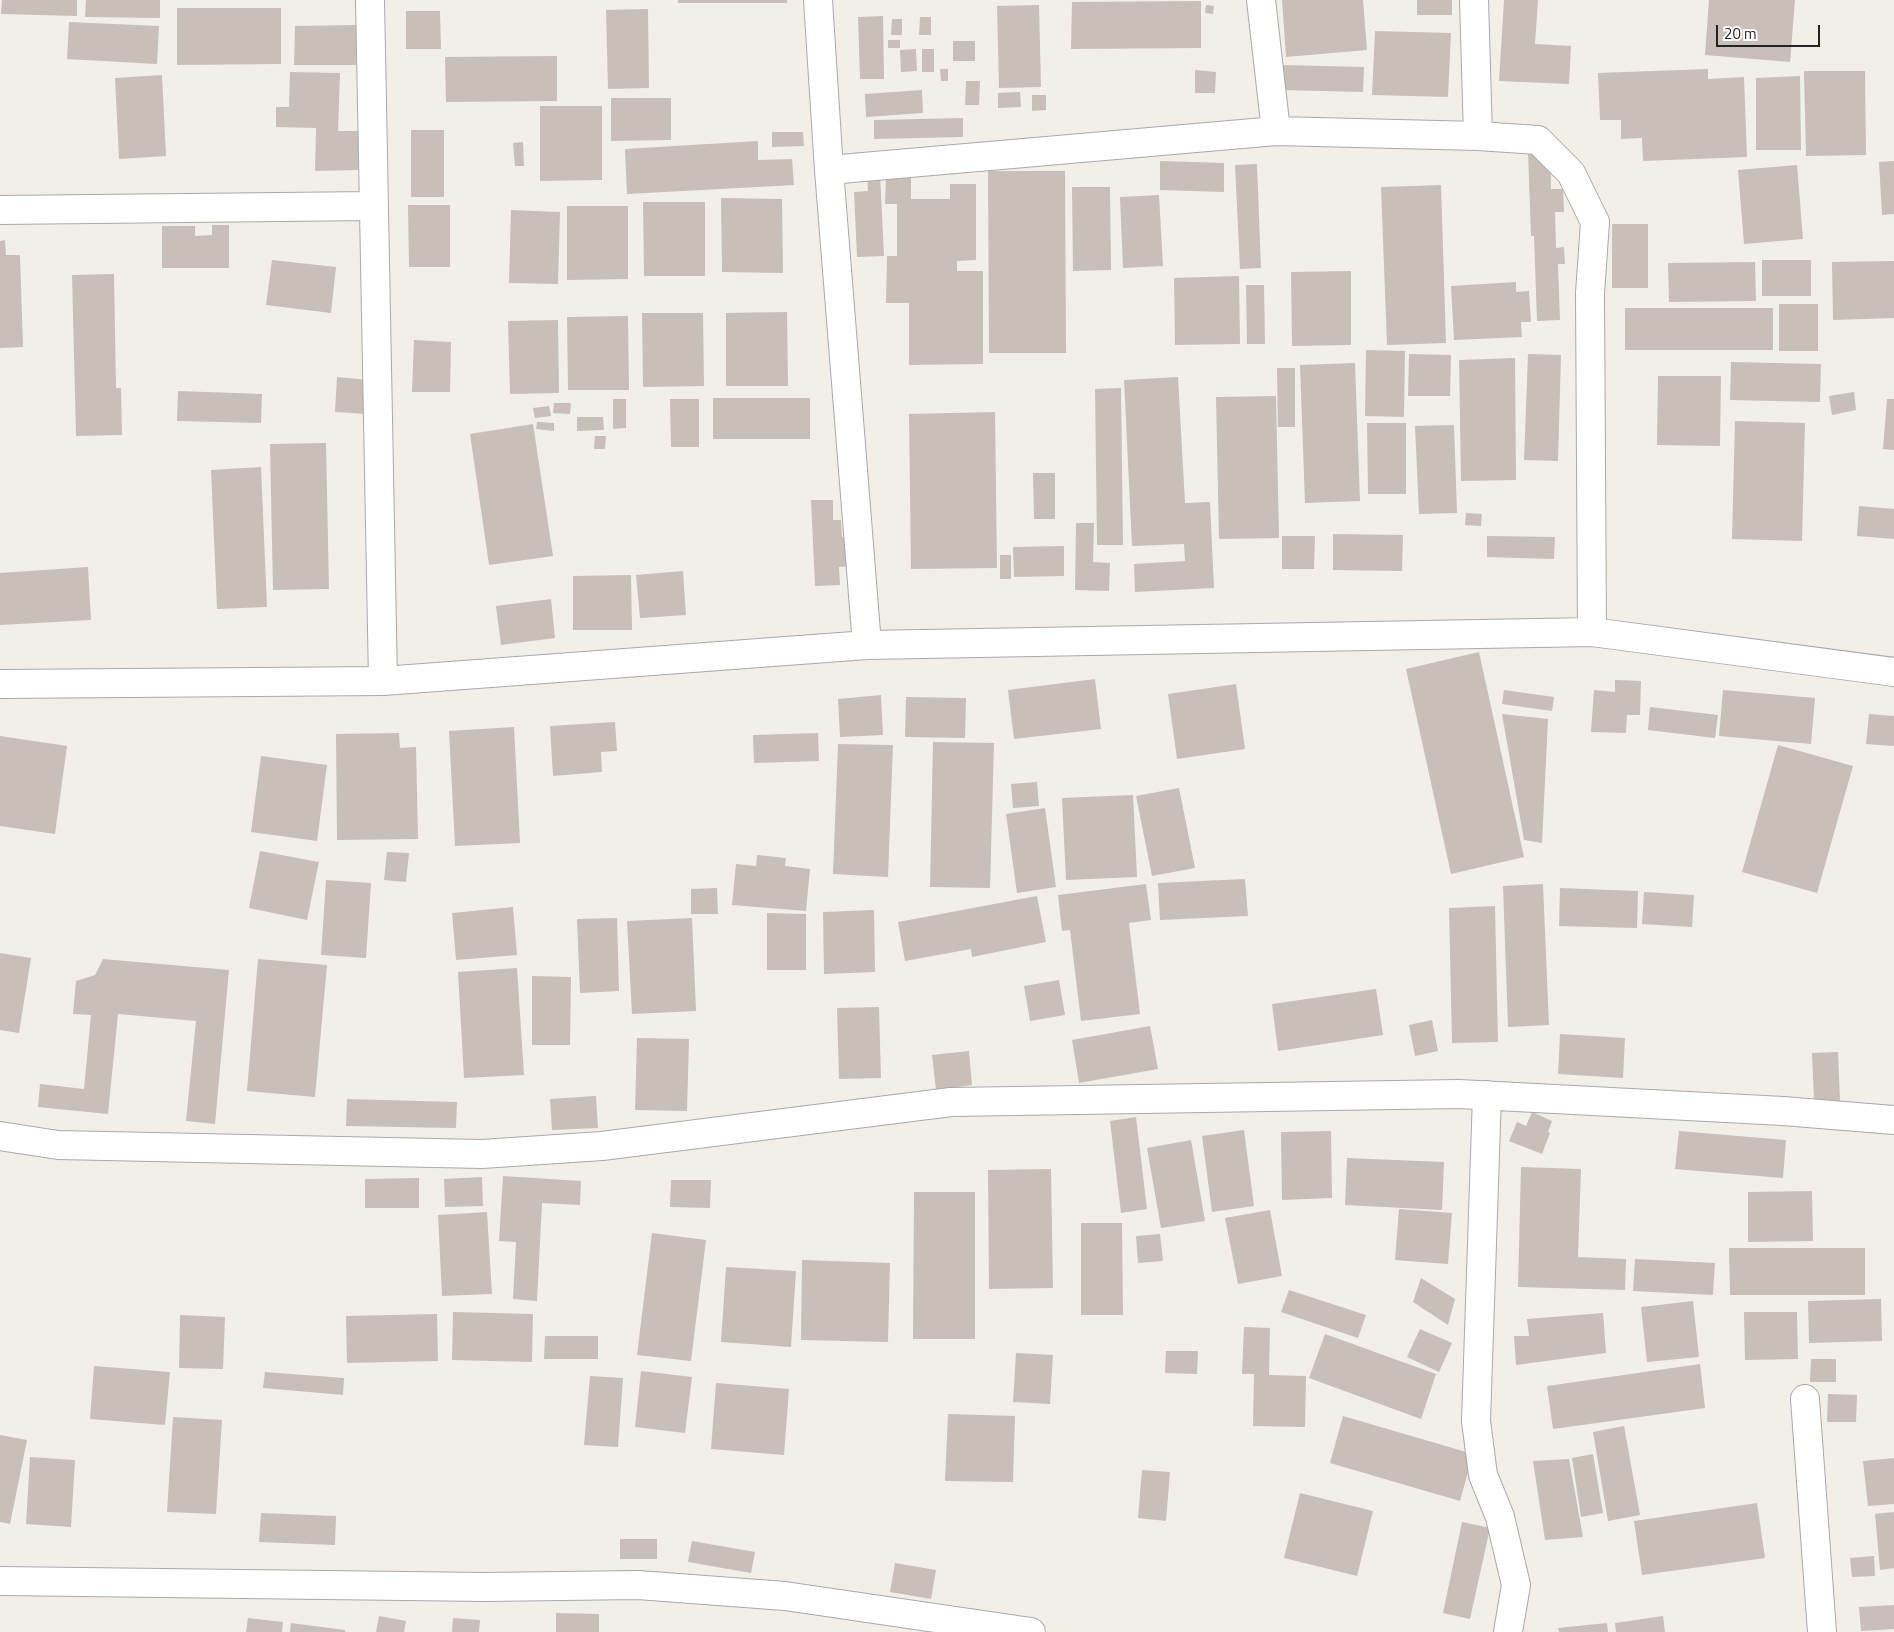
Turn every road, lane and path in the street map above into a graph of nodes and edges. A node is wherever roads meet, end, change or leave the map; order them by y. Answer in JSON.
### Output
{"nodes":[{"id":1,"x":370,"y":0,"type":"edge"},
{"id":2,"x":818,"y":0,"type":"edge"},
{"id":3,"x":1261,"y":0,"type":"edge"},
{"id":4,"x":1474,"y":0,"type":"edge"},
{"id":5,"x":1276,"y":131,"type":"junction"},
{"id":6,"x":1478,"y":136,"type":"junction"},
{"id":7,"x":829,"y":170,"type":"junction"},
{"id":8,"x":373,"y":206,"type":"junction"},
{"id":9,"x":0,"y":210,"type":"edge"},
{"id":10,"x":1592,"y":632,"type":"junction"},
{"id":11,"x":867,"y":645,"type":"junction"},
{"id":12,"x":1894,"y":672,"type":"edge"},
{"id":13,"x":383,"y":681,"type":"junction"},
{"id":14,"x":0,"y":684,"type":"edge"},
{"id":15,"x":1486,"y":1095,"type":"junction"},
{"id":16,"x":1894,"y":1120,"type":"edge"},
{"id":17,"x":0,"y":1136,"type":"edge"},
{"id":18,"x":1805,"y":1399,"type":"dead end"},
{"id":19,"x":0,"y":1581,"type":"edge"},
{"id":20,"x":1031,"y":1632,"type":"edge"},
{"id":21,"x":1508,"y":1632,"type":"edge"},
{"id":22,"x":1822,"y":1632,"type":"edge"}],
"edges":[{"from":1,"to":8,"type":"street"},
{"from":2,"to":7,"type":"street"},
{"from":3,"to":5,"type":"street"},
{"from":4,"to":6,"type":"street"},
{"from":5,"to":6,"type":"street"},
{"from":5,"to":7,"type":"street"},
{"from":6,"to":10,"type":"street"},
{"from":7,"to":11,"type":"street"},
{"from":8,"to":9,"type":"street"},
{"from":8,"to":13,"type":"street"},
{"from":10,"to":11,"type":"street"},
{"from":10,"to":12,"type":"street"},
{"from":11,"to":13,"type":"street"},
{"from":13,"to":14,"type":"street"},
{"from":15,"to":16,"type":"street"},
{"from":15,"to":17,"type":"street"},
{"from":15,"to":21,"type":"street"},
{"from":18,"to":22,"type":"street"},
{"from":19,"to":20,"type":"street"}]}
